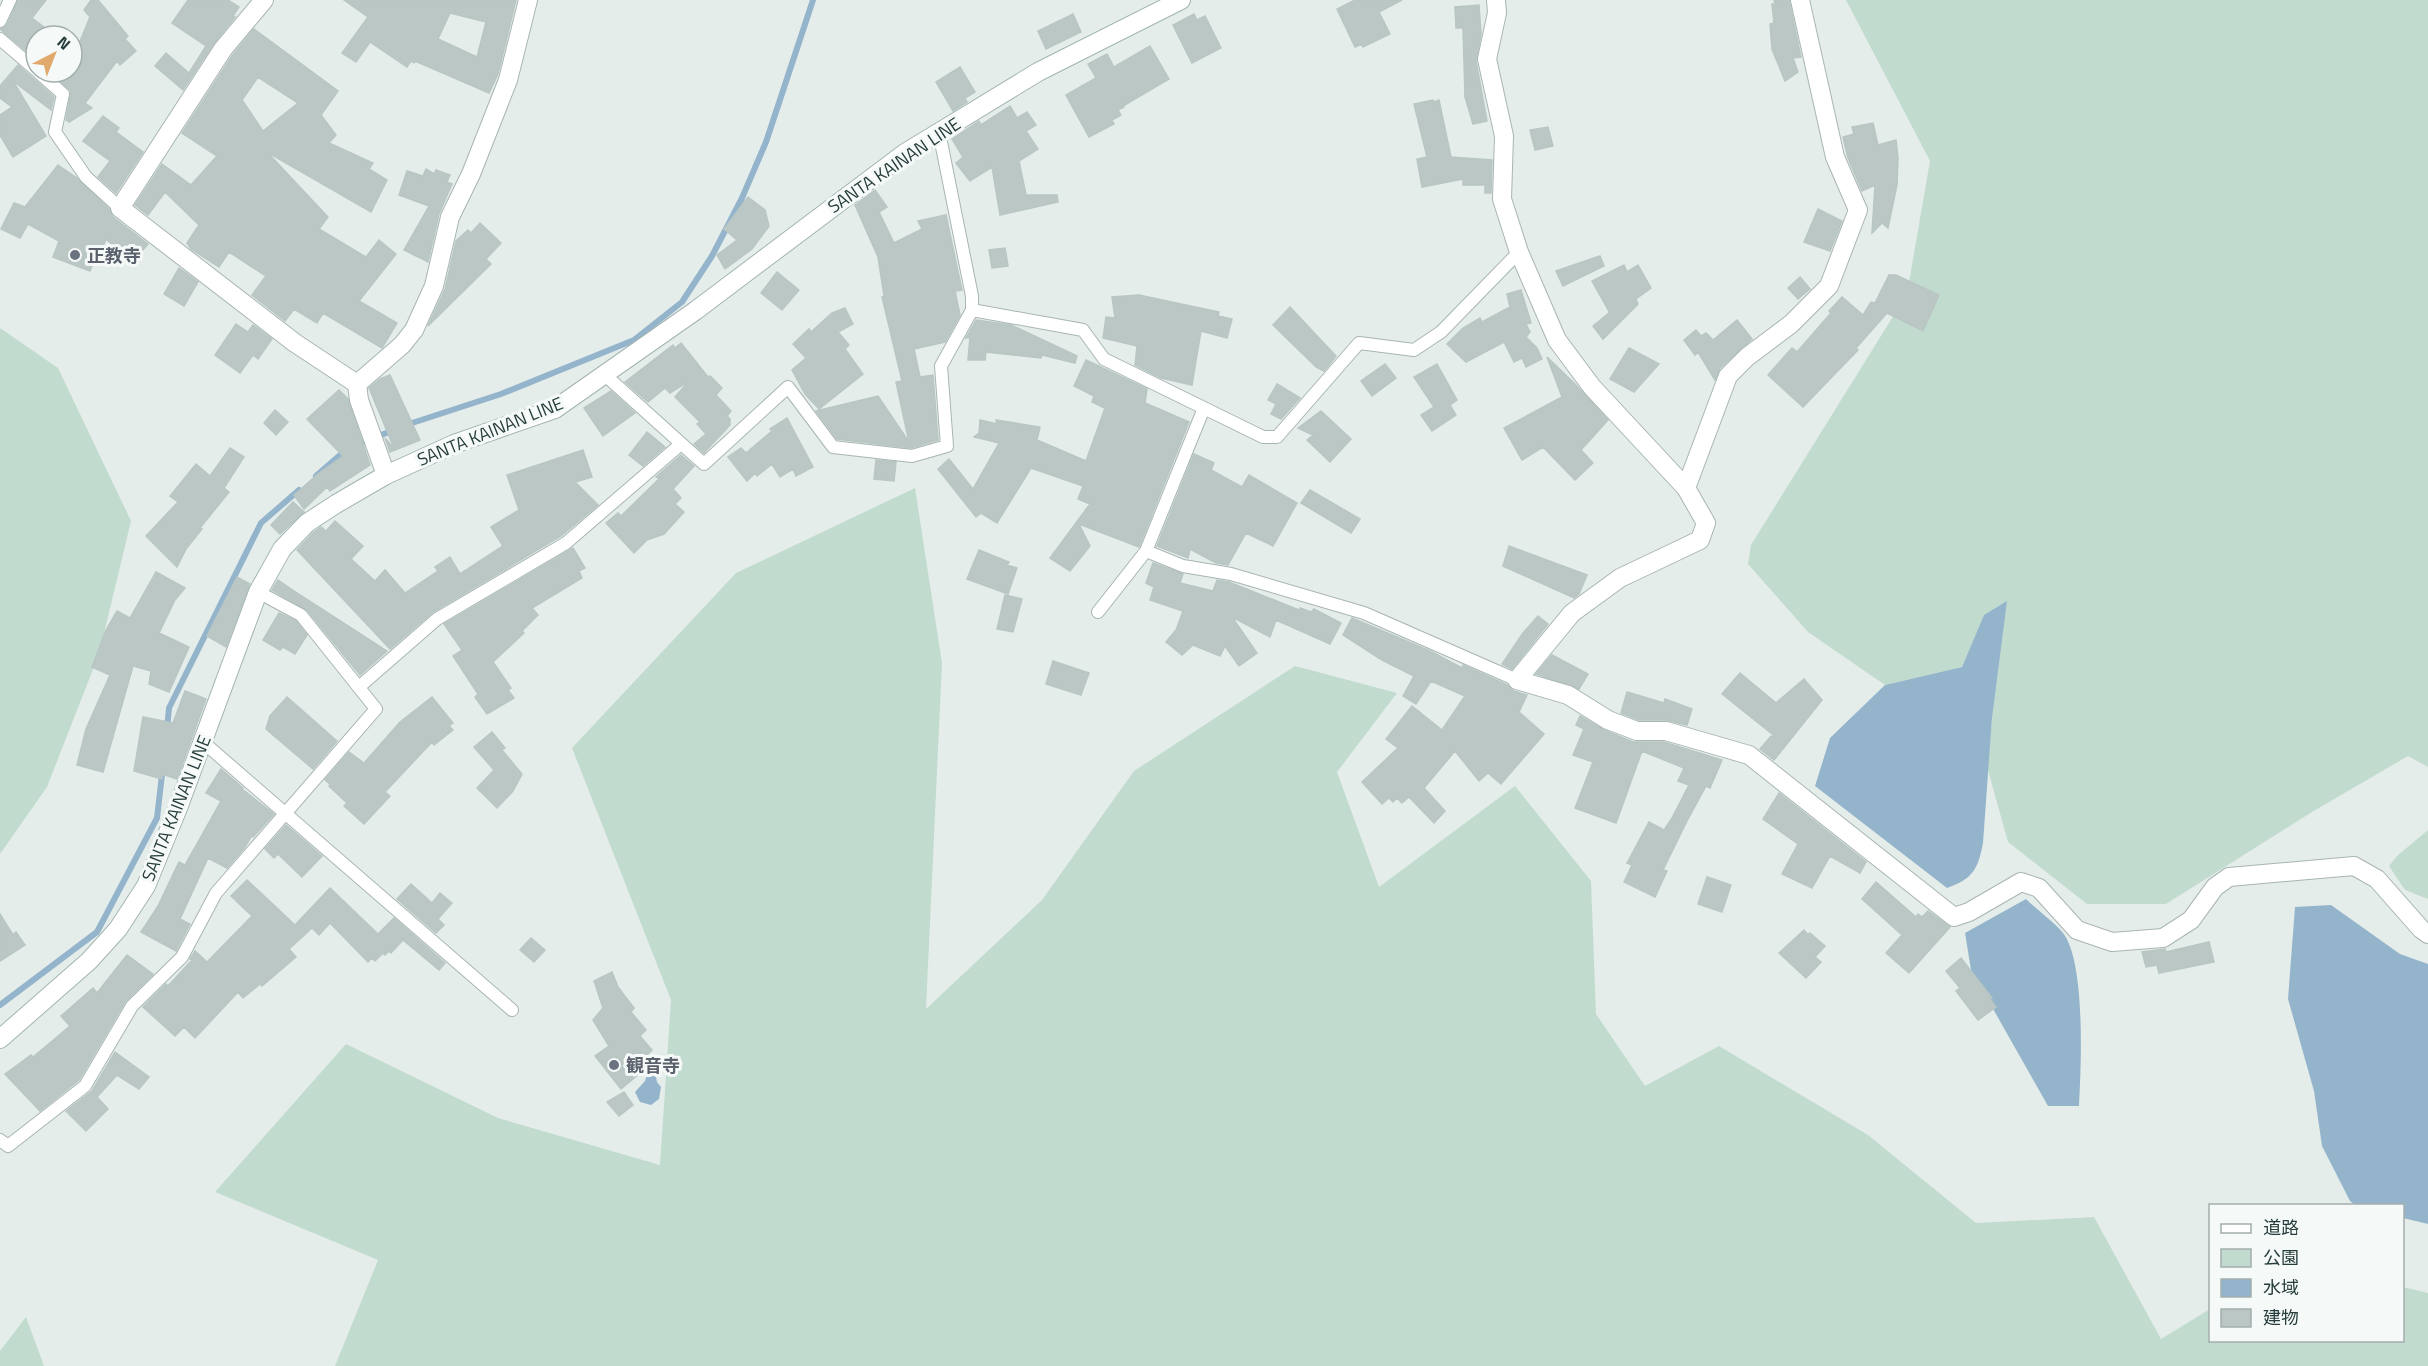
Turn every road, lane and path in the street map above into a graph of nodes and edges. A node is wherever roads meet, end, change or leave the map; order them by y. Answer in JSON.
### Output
{"nodes":[{"id":1,"x":10,"y":0,"type":"edge"},
{"id":2,"x":264,"y":0,"type":"edge"},
{"id":3,"x":528,"y":0,"type":"edge"},
{"id":4,"x":1181,"y":0,"type":"edge"},
{"id":5,"x":1496,"y":0,"type":"edge"},
{"id":6,"x":1800,"y":0,"type":"edge"},
{"id":7,"x":0,"y":21,"type":"edge"},
{"id":8,"x":0,"y":39,"type":"edge"},
{"id":9,"x":24,"y":60,"type":"edge"},
{"id":10,"x":52,"y":84,"type":"edge"},
{"id":11,"x":939,"y":132,"type":"junction"},
{"id":12,"x":120,"y":208,"type":"junction"},
{"id":13,"x":1519,"y":252,"type":"junction"},
{"id":14,"x":972,"y":310,"type":"junction"},
{"id":15,"x":605,"y":375,"type":"junction"},
{"id":16,"x":357,"y":384,"type":"junction"},
{"id":17,"x":1204,"y":408,"type":"junction"},
{"id":18,"x":681,"y":444,"type":"junction"},
{"id":19,"x":386,"y":475,"type":"junction"},
{"id":20,"x":1686,"y":488,"type":"junction"},
{"id":21,"x":1146,"y":551,"type":"junction"},
{"id":22,"x":258,"y":592,"type":"junction"},
{"id":23,"x":1098,"y":612,"type":"dead end"},
{"id":24,"x":1517,"y":680,"type":"junction"},
{"id":25,"x":359,"y":687,"type":"junction"},
{"id":26,"x":203,"y":742,"type":"junction"},
{"id":27,"x":285,"y":813,"type":"junction"},
{"id":28,"x":2428,"y":934,"type":"edge"},
{"id":29,"x":512,"y":1010,"type":"dead end"},
{"id":30,"x":0,"y":1039,"type":"edge"},
{"id":31,"x":0,"y":1140,"type":"edge"}],
"edges":[{"from":1,"to":7,"type":"lane"},
{"from":2,"to":12,"type":"street"},
{"from":3,"to":16,"type":"street"},
{"from":4,"to":11,"type":"street","name":"SANTA KAINAN LINE"},
{"from":5,"to":13,"type":"street"},
{"from":6,"to":20,"type":"street"},
{"from":8,"to":9,"type":"lane"},
{"from":10,"to":12,"type":"lane"},
{"from":11,"to":14,"type":"lane"},
{"from":11,"to":15,"type":"street","name":"SANTA KAINAN LINE"},
{"from":12,"to":16,"type":"street"},
{"from":13,"to":17,"type":"lane"},
{"from":13,"to":20,"type":"street"},
{"from":14,"to":17,"type":"lane"},
{"from":14,"to":18,"type":"lane"},
{"from":15,"to":18,"type":"lane"},
{"from":15,"to":19,"type":"street","name":"SANTA KAINAN LINE"},
{"from":16,"to":19,"type":"street"},
{"from":17,"to":21,"type":"lane"},
{"from":18,"to":25,"type":"lane"},
{"from":19,"to":22,"type":"street","name":"SANTA KAINAN LINE"},
{"from":20,"to":24,"type":"street"},
{"from":21,"to":23,"type":"lane"},
{"from":21,"to":24,"type":"lane"},
{"from":22,"to":25,"type":"lane"},
{"from":22,"to":26,"type":"street","name":"SANTA KAINAN LINE"},
{"from":24,"to":28,"type":"street"},
{"from":25,"to":27,"type":"lane"},
{"from":26,"to":27,"type":"lane"},
{"from":26,"to":30,"type":"street","name":"SANTA KAINAN LINE"},
{"from":27,"to":29,"type":"lane"},
{"from":27,"to":31,"type":"lane"}]}
